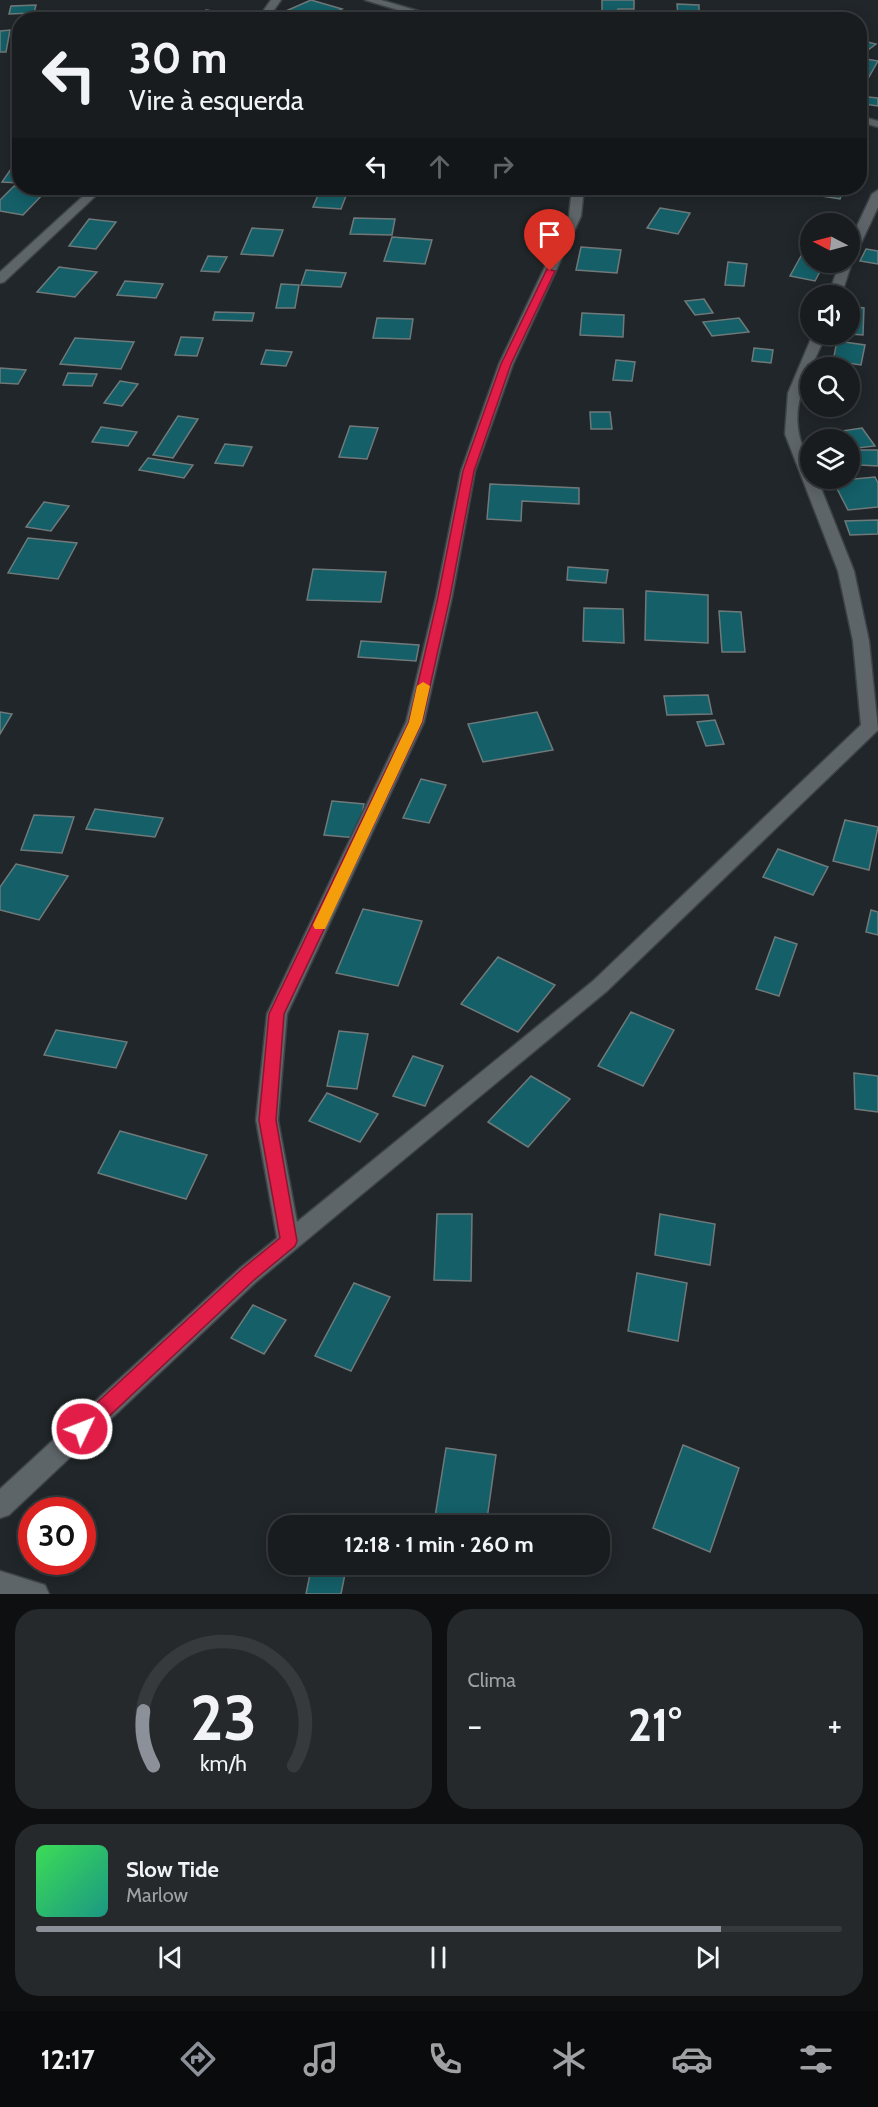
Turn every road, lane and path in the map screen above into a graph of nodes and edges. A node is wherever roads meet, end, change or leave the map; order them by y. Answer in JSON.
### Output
{"nodes":[{"id":1,"x":370,"y":0,"type":"edge"},
{"id":2,"x":414,"y":12,"type":"edge"},
{"id":3,"x":878,"y":194,"type":"edge"},
{"id":4,"x":90,"y":195,"type":"edge"},
{"id":5,"x":577,"y":195,"type":"edge"},
{"id":6,"x":860,"y":232,"type":"edge"},
{"id":7,"x":0,"y":279,"type":"edge"},
{"id":8,"x":816,"y":345,"type":"edge"},
{"id":9,"x":874,"y":725,"type":"edge"},
{"id":10,"x":289,"y":1241,"type":"junction"},
{"id":11,"x":0,"y":1506,"type":"edge"},
{"id":12,"x":0,"y":1584,"type":"edge"},
{"id":13,"x":36,"y":1594,"type":"edge"}],
"edges":[{"from":1,"to":2,"type":"street"},
{"from":3,"to":6,"type":"street"},
{"from":4,"to":7,"type":"street"},
{"from":5,"to":10,"type":"street"},
{"from":8,"to":9,"type":"street"},
{"from":9,"to":10,"type":"street"},
{"from":10,"to":11,"type":"street"},
{"from":12,"to":13,"type":"street"}]}
